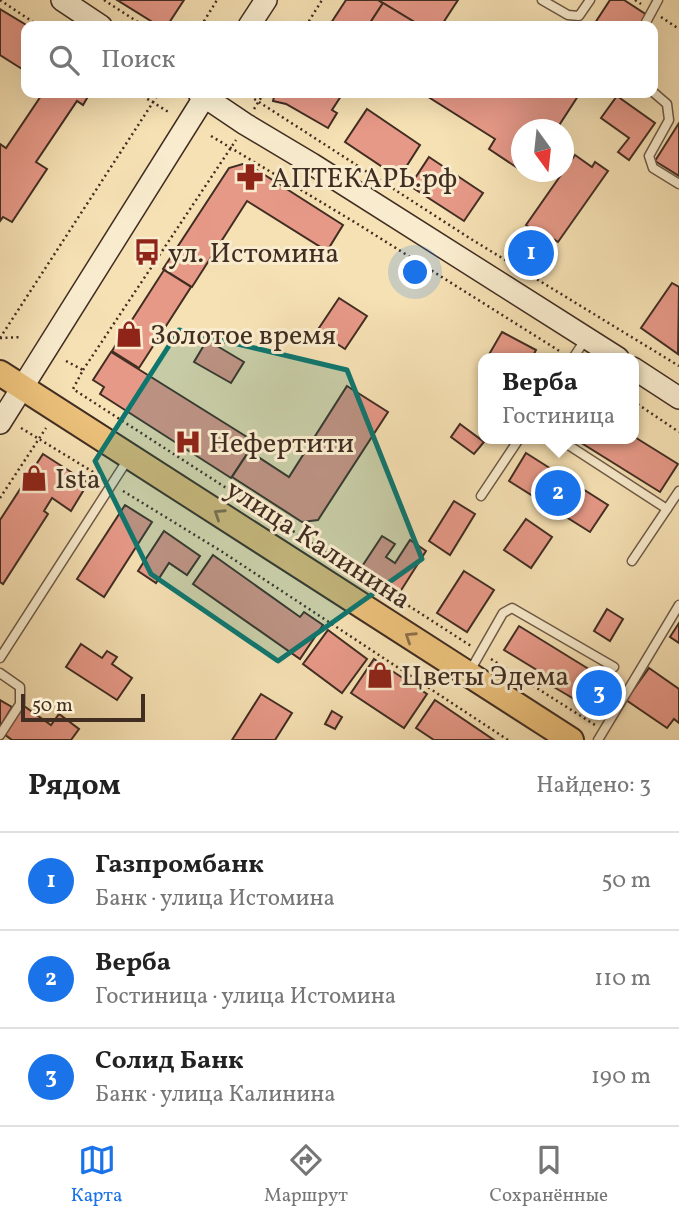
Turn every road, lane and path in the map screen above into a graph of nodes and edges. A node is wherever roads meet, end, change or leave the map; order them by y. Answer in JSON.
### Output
{"nodes":[{"id":1,"x":0,"y":0,"type":"edge"},
{"id":2,"x":62,"y":0,"type":"edge"},
{"id":3,"x":104,"y":0,"type":"edge"},
{"id":4,"x":217,"y":0,"type":"edge"},
{"id":5,"x":266,"y":0,"type":"edge"},
{"id":6,"x":323,"y":0,"type":"edge"},
{"id":7,"x":542,"y":0,"type":"edge"},
{"id":8,"x":590,"y":0,"type":"edge"},
{"id":9,"x":658,"y":0,"type":"edge"},
{"id":10,"x":32,"y":21,"type":"edge"},
{"id":11,"x":94,"y":21,"type":"edge"},
{"id":12,"x":136,"y":21,"type":"edge"},
{"id":13,"x":204,"y":21,"type":"edge"},
{"id":14,"x":252,"y":21,"type":"edge"},
{"id":15,"x":309,"y":21,"type":"edge"},
{"id":16,"x":647,"y":21,"type":"edge"},
{"id":17,"x":658,"y":96,"type":"edge"},
{"id":18,"x":146,"y":98,"type":"edge"},
{"id":19,"x":155,"y":98,"type":"edge"},
{"id":20,"x":202,"y":98,"type":"edge"},
{"id":21,"x":209,"y":98,"type":"edge"},
{"id":22,"x":253,"y":98,"type":"edge"},
{"id":23,"x":261,"y":98,"type":"edge"},
{"id":24,"x":152,"y":102,"type":"junction"},
{"id":25,"x":259,"y":102,"type":"junction"},
{"id":26,"x":170,"y":113,"type":"dead end"},
{"id":27,"x":251,"y":115,"type":"dead end"},
{"id":28,"x":211,"y":135,"type":"dead end"},
{"id":29,"x":238,"y":135,"type":"dead end"},
{"id":30,"x":231,"y":148,"type":"junction"},
{"id":31,"x":679,"y":184,"type":"edge"},
{"id":32,"x":22,"y":337,"type":"dead end"},
{"id":33,"x":587,"y":338,"type":"junction"},
{"id":34,"x":563,"y":353,"type":"edge"},
{"id":35,"x":575,"y":353,"type":"edge"},
{"id":36,"x":610,"y":353,"type":"edge"},
{"id":37,"x":66,"y":361,"type":"dead end"},
{"id":38,"x":679,"y":366,"type":"edge"},
{"id":39,"x":83,"y":370,"type":"junction"},
{"id":40,"x":639,"y":372,"type":"edge"},
{"id":41,"x":0,"y":373,"type":"edge"},
{"id":42,"x":23,"y":388,"type":"junction"},
{"id":43,"x":679,"y":397,"type":"edge"},
{"id":44,"x":639,"y":405,"type":"edge"},
{"id":45,"x":10,"y":426,"type":"edge"},
{"id":46,"x":46,"y":428,"type":"dead end"},
{"id":47,"x":679,"y":432,"type":"edge"},
{"id":48,"x":39,"y":439,"type":"junction"},
{"id":49,"x":516,"y":444,"type":"edge"},
{"id":50,"x":567,"y":444,"type":"edge"},
{"id":51,"x":129,"y":457,"type":"junction"},
{"id":52,"x":112,"y":484,"type":"junction"},
{"id":53,"x":679,"y":491,"type":"edge"},
{"id":54,"x":481,"y":496,"type":"dead end"},
{"id":55,"x":0,"y":498,"type":"edge"},
{"id":56,"x":667,"y":509,"type":"junction"},
{"id":57,"x":632,"y":561,"type":"dead end"},
{"id":58,"x":679,"y":605,"type":"edge"},
{"id":59,"x":480,"y":652,"type":"junction"},
{"id":60,"x":0,"y":658,"type":"edge"},
{"id":61,"x":614,"y":667,"type":"dead end"},
{"id":62,"x":0,"y":673,"type":"edge"},
{"id":63,"x":468,"y":674,"type":"junction"},
{"id":64,"x":604,"y":730,"type":"junction"},
{"id":65,"x":0,"y":735,"type":"edge"},
{"id":66,"x":508,"y":740,"type":"edge"},
{"id":67,"x":571,"y":740,"type":"edge"},
{"id":68,"x":598,"y":740,"type":"edge"}],
"edges":[{"from":1,"to":10,"type":"path"},
{"from":2,"to":11,"type":"street"},
{"from":3,"to":12,"type":"path"},
{"from":4,"to":13,"type":"path"},
{"from":5,"to":14,"type":"street"},
{"from":6,"to":15,"type":"path"},
{"from":7,"to":8,"type":"lane"},
{"from":9,"to":16,"type":"lane"},
{"from":17,"to":31,"type":"lane"},
{"from":18,"to":24,"type":"path"},
{"from":19,"to":24,"type":"path"},
{"from":20,"to":42,"type":"street"},
{"from":21,"to":33,"type":"street"},
{"from":22,"to":25,"type":"path"},
{"from":23,"to":25,"type":"path"},
{"from":24,"to":26,"type":"path"},
{"from":24,"to":32,"type":"path"},
{"from":25,"to":27,"type":"path"},
{"from":25,"to":38,"type":"path"},
{"from":28,"to":30,"type":"path"},
{"from":29,"to":30,"type":"path"},
{"from":30,"to":34,"type":"path"},
{"from":30,"to":39,"type":"path"},
{"from":33,"to":35,"type":"lane"},
{"from":33,"to":36,"type":"street"},
{"from":37,"to":39,"type":"path"},
{"from":39,"to":59,"type":"path"},
{"from":40,"to":43,"type":"street"},
{"from":41,"to":42,"type":"main road","name":"улица Калинина"},
{"from":42,"to":45,"type":"street"},
{"from":42,"to":51,"type":"main road","name":"улица Калинина"},
{"from":44,"to":47,"type":"path"},
{"from":45,"to":48,"type":"path"},
{"from":46,"to":48,"type":"path"},
{"from":48,"to":52,"type":"path"},
{"from":48,"to":55,"type":"path"},
{"from":49,"to":54,"type":"lane"},
{"from":50,"to":56,"type":"lane"},
{"from":51,"to":52,"type":"lane"},
{"from":63,"to":51,"type":"main road","name":"улица Калинина","one_way":true},
{"from":52,"to":60,"type":"lane"},
{"from":52,"to":66,"type":"path"},
{"from":53,"to":56,"type":"lane"},
{"from":56,"to":57,"type":"lane"},
{"from":58,"to":64,"type":"lane"},
{"from":59,"to":61,"type":"lane"},
{"from":59,"to":63,"type":"lane"},
{"from":59,"to":64,"type":"path"},
{"from":62,"to":65,"type":"lane"},
{"from":63,"to":67,"type":"main road","name":"улица Калинина"},
{"from":64,"to":68,"type":"lane"}]}
